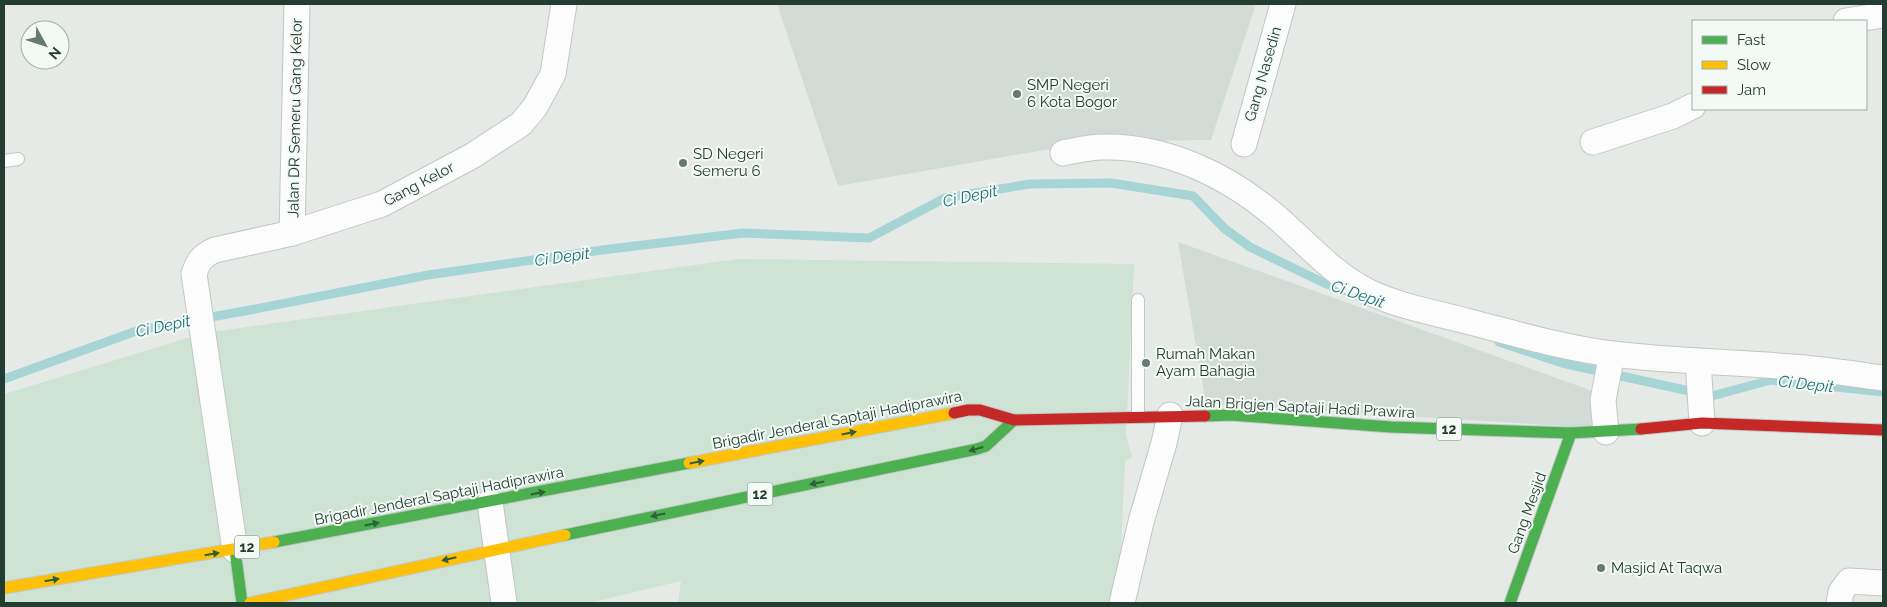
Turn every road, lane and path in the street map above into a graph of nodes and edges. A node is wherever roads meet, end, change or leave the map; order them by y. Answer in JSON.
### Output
{"nodes":[{"id":1,"x":297,"y":4,"type":"edge"},
{"id":2,"x":564,"y":4,"type":"edge"},
{"id":3,"x":1282,"y":4,"type":"edge"},
{"id":4,"x":1883,"y":15,"type":"edge"},
{"id":5,"x":1852,"y":20,"type":"edge"},
{"id":6,"x":1692,"y":106,"type":"edge"},
{"id":7,"x":1593,"y":142,"type":"dead end"},
{"id":8,"x":1244,"y":144,"type":"dead end"},
{"id":9,"x":1063,"y":153,"type":"dead end"},
{"id":10,"x":18,"y":159,"type":"dead end"},
{"id":11,"x":4,"y":162,"type":"edge"},
{"id":12,"x":292,"y":233,"type":"junction"},
{"id":13,"x":1138,"y":300,"type":"dead end"},
{"id":14,"x":1611,"y":361,"type":"junction"},
{"id":15,"x":1699,"y":378,"type":"junction"},
{"id":16,"x":1883,"y":378,"type":"edge"},
{"id":17,"x":1170,"y":415,"type":"junction"},
{"id":18,"x":1138,"y":416,"type":"junction"},
{"id":19,"x":1014,"y":420,"type":"junction"},
{"id":20,"x":1702,"y":423,"type":"junction"},
{"id":21,"x":1883,"y":430,"type":"edge"},
{"id":22,"x":1571,"y":432,"type":"junction"},
{"id":23,"x":1606,"y":432,"type":"junction"},
{"id":24,"x":490,"y":502,"type":"junction"},
{"id":25,"x":496,"y":549,"type":"junction"},
{"id":26,"x":235,"y":550,"type":"junction"},
{"id":27,"x":1883,"y":583,"type":"edge"},
{"id":28,"x":4,"y":588,"type":"edge"},
{"id":29,"x":242,"y":603,"type":"edge"},
{"id":30,"x":250,"y":603,"type":"edge"},
{"id":31,"x":504,"y":603,"type":"edge"},
{"id":32,"x":1122,"y":603,"type":"edge"},
{"id":33,"x":1510,"y":603,"type":"edge"},
{"id":34,"x":1839,"y":603,"type":"edge"}],
"edges":[{"from":1,"to":12,"type":"street","name":"Jalan DR Semeru Gang Kelor"},
{"from":2,"to":12,"type":"street","name":"Gang Kelor"},
{"from":3,"to":8,"type":"street","name":"Gang Nasedin"},
{"from":4,"to":5,"type":"street"},
{"from":6,"to":7,"type":"street"},
{"from":9,"to":14,"type":"street"},
{"from":10,"to":11,"type":"lane"},
{"from":12,"to":26,"type":"street","name":"Gang Kelor"},
{"from":13,"to":18,"type":"lane"},
{"from":14,"to":15,"type":"street"},
{"from":14,"to":23,"type":"street"},
{"from":15,"to":16,"type":"street"},
{"from":15,"to":20,"type":"street"},
{"from":17,"to":18,"type":"main road","name":"Jalan Brigjen Saptaji Hadi Prawira","number":"12"},
{"from":17,"to":22,"type":"main road","name":"Jalan Brigjen Saptaji Hadi Prawira","number":"12"},
{"from":17,"to":32,"type":"street"},
{"from":18,"to":19,"type":"main road","name":"Jalan Brigjen Saptaji Hadi Prawira","number":"12"},
{"from":24,"to":19,"type":"main road","name":"Brigadir Jenderal Saptaji Hadiprawira","number":"12","one_way":true},
{"from":19,"to":25,"type":"main road","number":"12","one_way":true},
{"from":20,"to":21,"type":"main road","name":"Jalan Brigjen Saptaji Hadi Prawira","number":"12"},
{"from":20,"to":23,"type":"main road","name":"Jalan Brigjen Saptaji Hadi Prawira","number":"12"},
{"from":22,"to":23,"type":"main road","name":"Jalan Brigjen Saptaji Hadi Prawira","number":"12"},
{"from":22,"to":33,"type":"main road","name":"Gang Mesjid"},
{"from":24,"to":25,"type":"street"},
{"from":26,"to":24,"type":"main road","name":"Brigadir Jenderal Saptaji Hadiprawira","number":"12","one_way":true},
{"from":25,"to":30,"type":"main road","number":"12","one_way":true},
{"from":25,"to":31,"type":"street"},
{"from":28,"to":26,"type":"main road","name":"Brigadir Jenderal Saptaji Hadiprawira","number":"12","one_way":true},
{"from":26,"to":29,"type":"main road"},
{"from":27,"to":34,"type":"street"}]}
